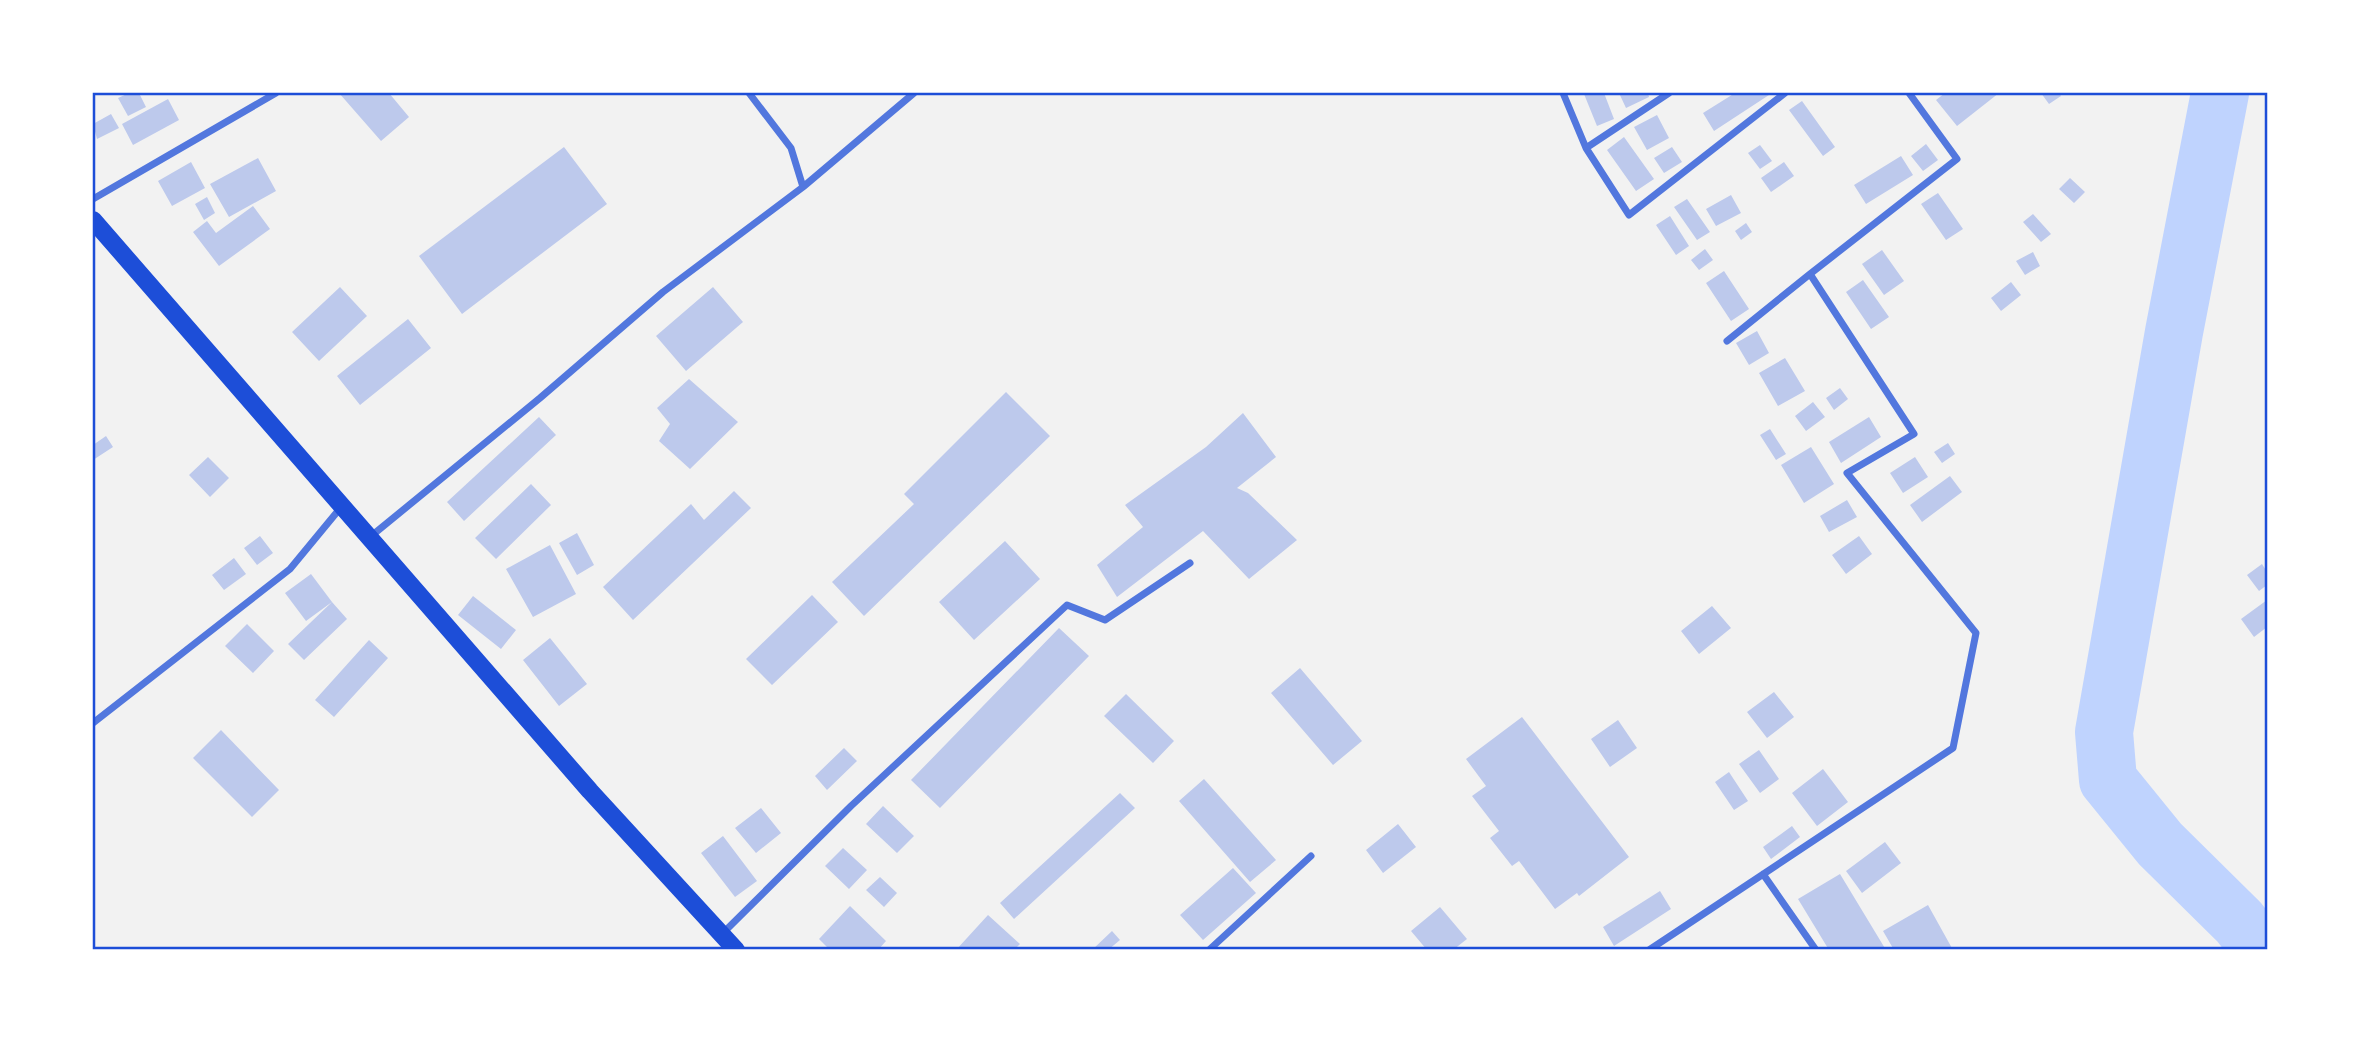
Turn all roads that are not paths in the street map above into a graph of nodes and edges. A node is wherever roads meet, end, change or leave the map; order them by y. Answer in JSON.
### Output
{"nodes":[{"id":1,"x":276,"y":93,"type":"edge"},
{"id":2,"x":749,"y":93,"type":"edge"},
{"id":3,"x":914,"y":93,"type":"edge"},
{"id":4,"x":1563,"y":93,"type":"edge"},
{"id":5,"x":1669,"y":93,"type":"edge"},
{"id":6,"x":1785,"y":93,"type":"edge"},
{"id":7,"x":1909,"y":93,"type":"edge"},
{"id":8,"x":1586,"y":148,"type":"junction"},
{"id":9,"x":803,"y":187,"type":"junction"},
{"id":10,"x":93,"y":199,"type":"edge"},
{"id":11,"x":93,"y":220,"type":"edge"},
{"id":12,"x":1810,"y":274,"type":"junction"},
{"id":13,"x":1727,"y":341,"type":"dead end"},
{"id":14,"x":342,"y":506,"type":"junction"},
{"id":15,"x":369,"y":538,"type":"junction"},
{"id":16,"x":1190,"y":563,"type":"dead end"},
{"id":17,"x":93,"y":723,"type":"edge"},
{"id":18,"x":1311,"y":856,"type":"dead end"},
{"id":19,"x":1763,"y":874,"type":"junction"},
{"id":20,"x":722,"y":935,"type":"junction"},
{"id":21,"x":736,"y":950,"type":"edge"},
{"id":22,"x":1209,"y":950,"type":"edge"},
{"id":23,"x":1649,"y":950,"type":"edge"},
{"id":24,"x":1816,"y":950,"type":"edge"}],
"edges":[{"from":1,"to":10,"type":"street"},
{"from":2,"to":9,"type":"street"},
{"from":3,"to":9,"type":"street"},
{"from":4,"to":8,"type":"street"},
{"from":5,"to":8,"type":"street"},
{"from":6,"to":8,"type":"street"},
{"from":7,"to":12,"type":"street"},
{"from":9,"to":15,"type":"street"},
{"from":11,"to":14,"type":"main road"},
{"from":12,"to":13,"type":"street"},
{"from":12,"to":19,"type":"street"},
{"from":14,"to":15,"type":"main road"},
{"from":14,"to":17,"type":"street"},
{"from":15,"to":20,"type":"main road"},
{"from":16,"to":20,"type":"street"},
{"from":18,"to":22,"type":"street"},
{"from":19,"to":23,"type":"street"},
{"from":19,"to":24,"type":"street"},
{"from":20,"to":21,"type":"main road"}]}
